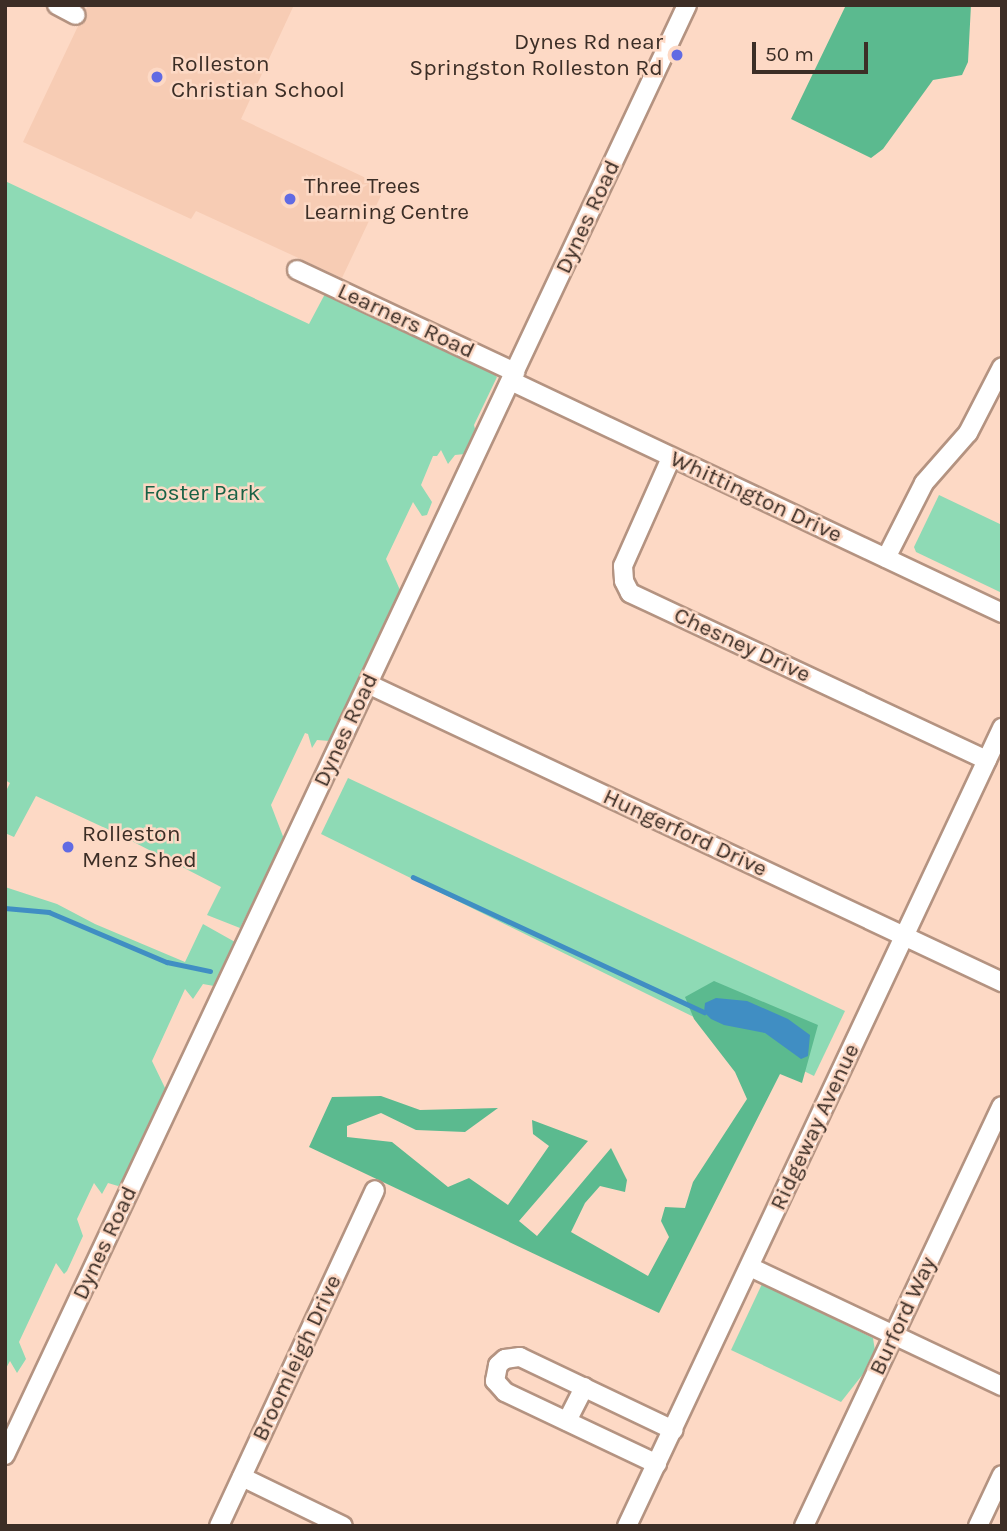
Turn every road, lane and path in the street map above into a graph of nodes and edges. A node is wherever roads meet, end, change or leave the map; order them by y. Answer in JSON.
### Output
{"nodes":[{"id":1,"x":57,"y":5,"type":"edge"},
{"id":2,"x":687,"y":5,"type":"edge"},
{"id":3,"x":76,"y":15,"type":"dead end"},
{"id":4,"x":297,"y":270,"type":"dead end"},
{"id":5,"x":1002,"y":367,"type":"edge"},
{"id":6,"x":513,"y":377,"type":"junction"},
{"id":7,"x":671,"y":458,"type":"junction"},
{"id":8,"x":886,"y":558,"type":"junction"},
{"id":9,"x":1002,"y":613,"type":"edge"},
{"id":10,"x":368,"y":684,"type":"junction"},
{"id":11,"x":1002,"y":728,"type":"edge"},
{"id":12,"x":987,"y":760,"type":"junction"},
{"id":13,"x":904,"y":936,"type":"junction"},
{"id":14,"x":1002,"y":982,"type":"edge"},
{"id":15,"x":1002,"y":1106,"type":"edge"},
{"id":16,"x":375,"y":1190,"type":"dead end"},
{"id":17,"x":750,"y":1267,"type":"junction"},
{"id":18,"x":894,"y":1335,"type":"junction"},
{"id":19,"x":1002,"y":1386,"type":"edge"},
{"id":20,"x":584,"y":1387,"type":"junction"},
{"id":21,"x":567,"y":1421,"type":"junction"},
{"id":22,"x":673,"y":1430,"type":"junction"},
{"id":23,"x":5,"y":1455,"type":"edge"},
{"id":24,"x":657,"y":1464,"type":"junction"},
{"id":25,"x":1002,"y":1475,"type":"edge"},
{"id":26,"x":242,"y":1477,"type":"junction"},
{"id":27,"x":219,"y":1526,"type":"edge"},
{"id":28,"x":343,"y":1526,"type":"edge"},
{"id":29,"x":627,"y":1526,"type":"edge"},
{"id":30,"x":804,"y":1526,"type":"edge"},
{"id":31,"x":978,"y":1526,"type":"edge"}],
"edges":[{"from":1,"to":3,"type":"street"},
{"from":2,"to":6,"type":"street","name":"Dynes Road"},
{"from":4,"to":6,"type":"street","name":"Learners Road"},
{"from":5,"to":8,"type":"street"},
{"from":6,"to":7,"type":"street","name":"Whittington Drive"},
{"from":6,"to":10,"type":"street","name":"Dynes Road"},
{"from":7,"to":8,"type":"street","name":"Whittington Drive"},
{"from":7,"to":12,"type":"street","name":"Chesney Drive"},
{"from":8,"to":9,"type":"street","name":"Whittington Drive"},
{"from":10,"to":13,"type":"street","name":"Hungerford Drive"},
{"from":10,"to":23,"type":"street","name":"Dynes Road"},
{"from":11,"to":12,"type":"street","name":"Ridgeway Avenue"},
{"from":12,"to":13,"type":"street","name":"Ridgeway Avenue"},
{"from":13,"to":14,"type":"street","name":"Hungerford Drive"},
{"from":13,"to":17,"type":"street","name":"Ridgeway Avenue"},
{"from":15,"to":18,"type":"street","name":"Burford Way"},
{"from":16,"to":26,"type":"street","name":"Broomleigh Drive"},
{"from":17,"to":18,"type":"street"},
{"from":17,"to":22,"type":"street","name":"Ridgeway Avenue"},
{"from":18,"to":19,"type":"street"},
{"from":18,"to":30,"type":"street","name":"Burford Way"},
{"from":20,"to":21,"type":"street"},
{"from":20,"to":21,"type":"street"},
{"from":20,"to":22,"type":"street"},
{"from":21,"to":24,"type":"street"},
{"from":22,"to":24,"type":"street","name":"Ridgeway Avenue"},
{"from":24,"to":29,"type":"street","name":"Ridgeway Avenue"},
{"from":25,"to":31,"type":"street"},
{"from":26,"to":27,"type":"street","name":"Broomleigh Drive"},
{"from":26,"to":28,"type":"street"}]}
